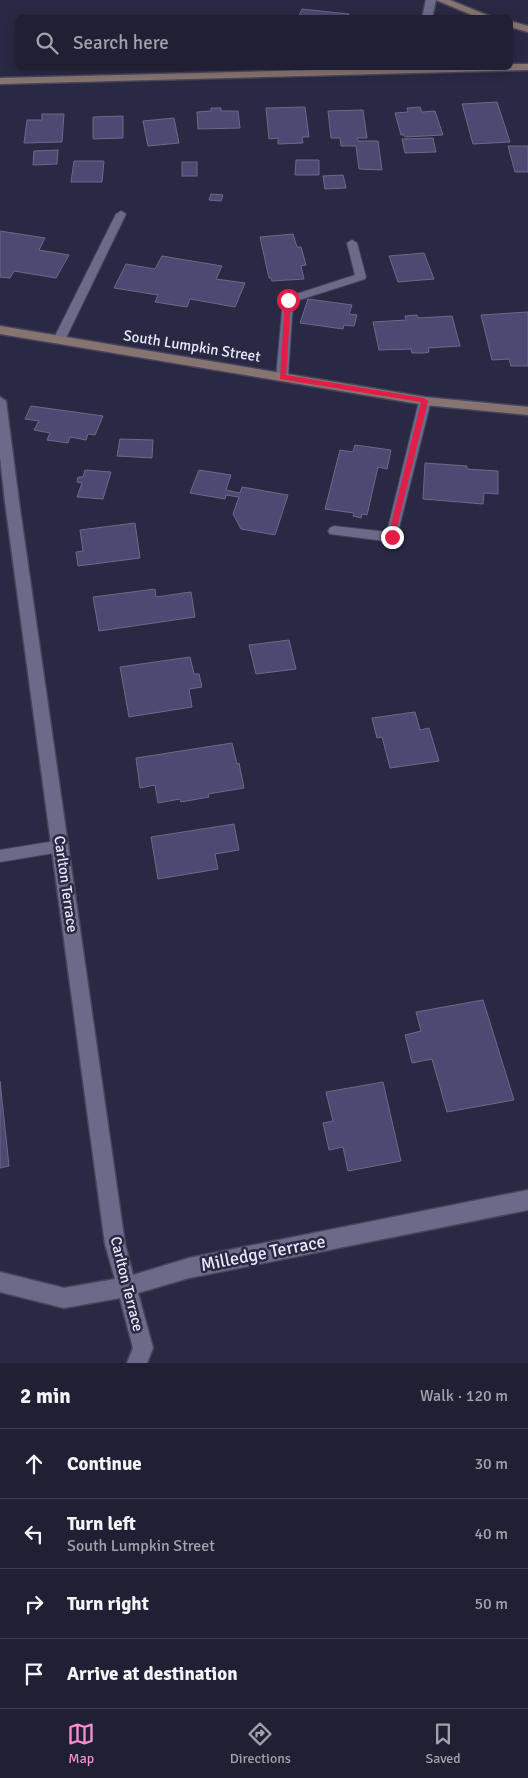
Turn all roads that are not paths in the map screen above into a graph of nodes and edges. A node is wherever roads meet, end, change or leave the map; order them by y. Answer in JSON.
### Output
{"nodes":[{"id":1,"x":430,"y":0,"type":"edge"},
{"id":2,"x":441,"y":0,"type":"edge"},
{"id":3,"x":428,"y":15,"type":"edge"},
{"id":4,"x":481,"y":15,"type":"edge"},
{"id":5,"x":513,"y":25,"type":"edge"},
{"id":6,"x":528,"y":29,"type":"edge"},
{"id":7,"x":513,"y":67,"type":"edge"},
{"id":8,"x":528,"y":67,"type":"edge"},
{"id":9,"x":356,"y":70,"type":"edge"},
{"id":10,"x":0,"y":81,"type":"edge"},
{"id":11,"x":121,"y":214,"type":"dead end"},
{"id":12,"x":352,"y":243,"type":"dead end"},
{"id":13,"x":0,"y":330,"type":"edge"},
{"id":14,"x":59,"y":340,"type":"junction"},
{"id":15,"x":282,"y":377,"type":"junction"},
{"id":16,"x":0,"y":401,"type":"edge"},
{"id":17,"x":424,"y":401,"type":"junction"},
{"id":18,"x":528,"y":411,"type":"edge"},
{"id":19,"x":2,"y":429,"type":"edge"},
{"id":20,"x":334,"y":531,"type":"dead end"},
{"id":21,"x":61,"y":846,"type":"junction"},
{"id":22,"x":0,"y":856,"type":"edge"},
{"id":23,"x":528,"y":1200,"type":"edge"},
{"id":24,"x":0,"y":1282,"type":"edge"},
{"id":25,"x":127,"y":1288,"type":"junction"},
{"id":26,"x":137,"y":1363,"type":"edge"}],
"edges":[{"from":1,"to":3,"type":"street"},
{"from":2,"to":4,"type":"street"},
{"from":5,"to":6,"type":"street"},
{"from":7,"to":8,"type":"street"},
{"from":9,"to":10,"type":"street"},
{"from":11,"to":14,"type":"lane"},
{"from":12,"to":15,"type":"lane"},
{"from":13,"to":14,"type":"street","name":"South Lumpkin Street"},
{"from":14,"to":15,"type":"street","name":"South Lumpkin Street"},
{"from":15,"to":17,"type":"street","name":"South Lumpkin Street"},
{"from":16,"to":19,"type":"street","name":"Carlton Terrace"},
{"from":17,"to":18,"type":"street","name":"South Lumpkin Street"},
{"from":17,"to":20,"type":"lane"},
{"from":19,"to":21,"type":"street","name":"Carlton Terrace"},
{"from":21,"to":22,"type":"lane"},
{"from":21,"to":25,"type":"street","name":"Carlton Terrace"},
{"from":23,"to":25,"type":"street","name":"Milledge Terrace"},
{"from":24,"to":25,"type":"street","name":"Milledge Terrace"},
{"from":25,"to":26,"type":"street","name":"Carlton Terrace"}]}
